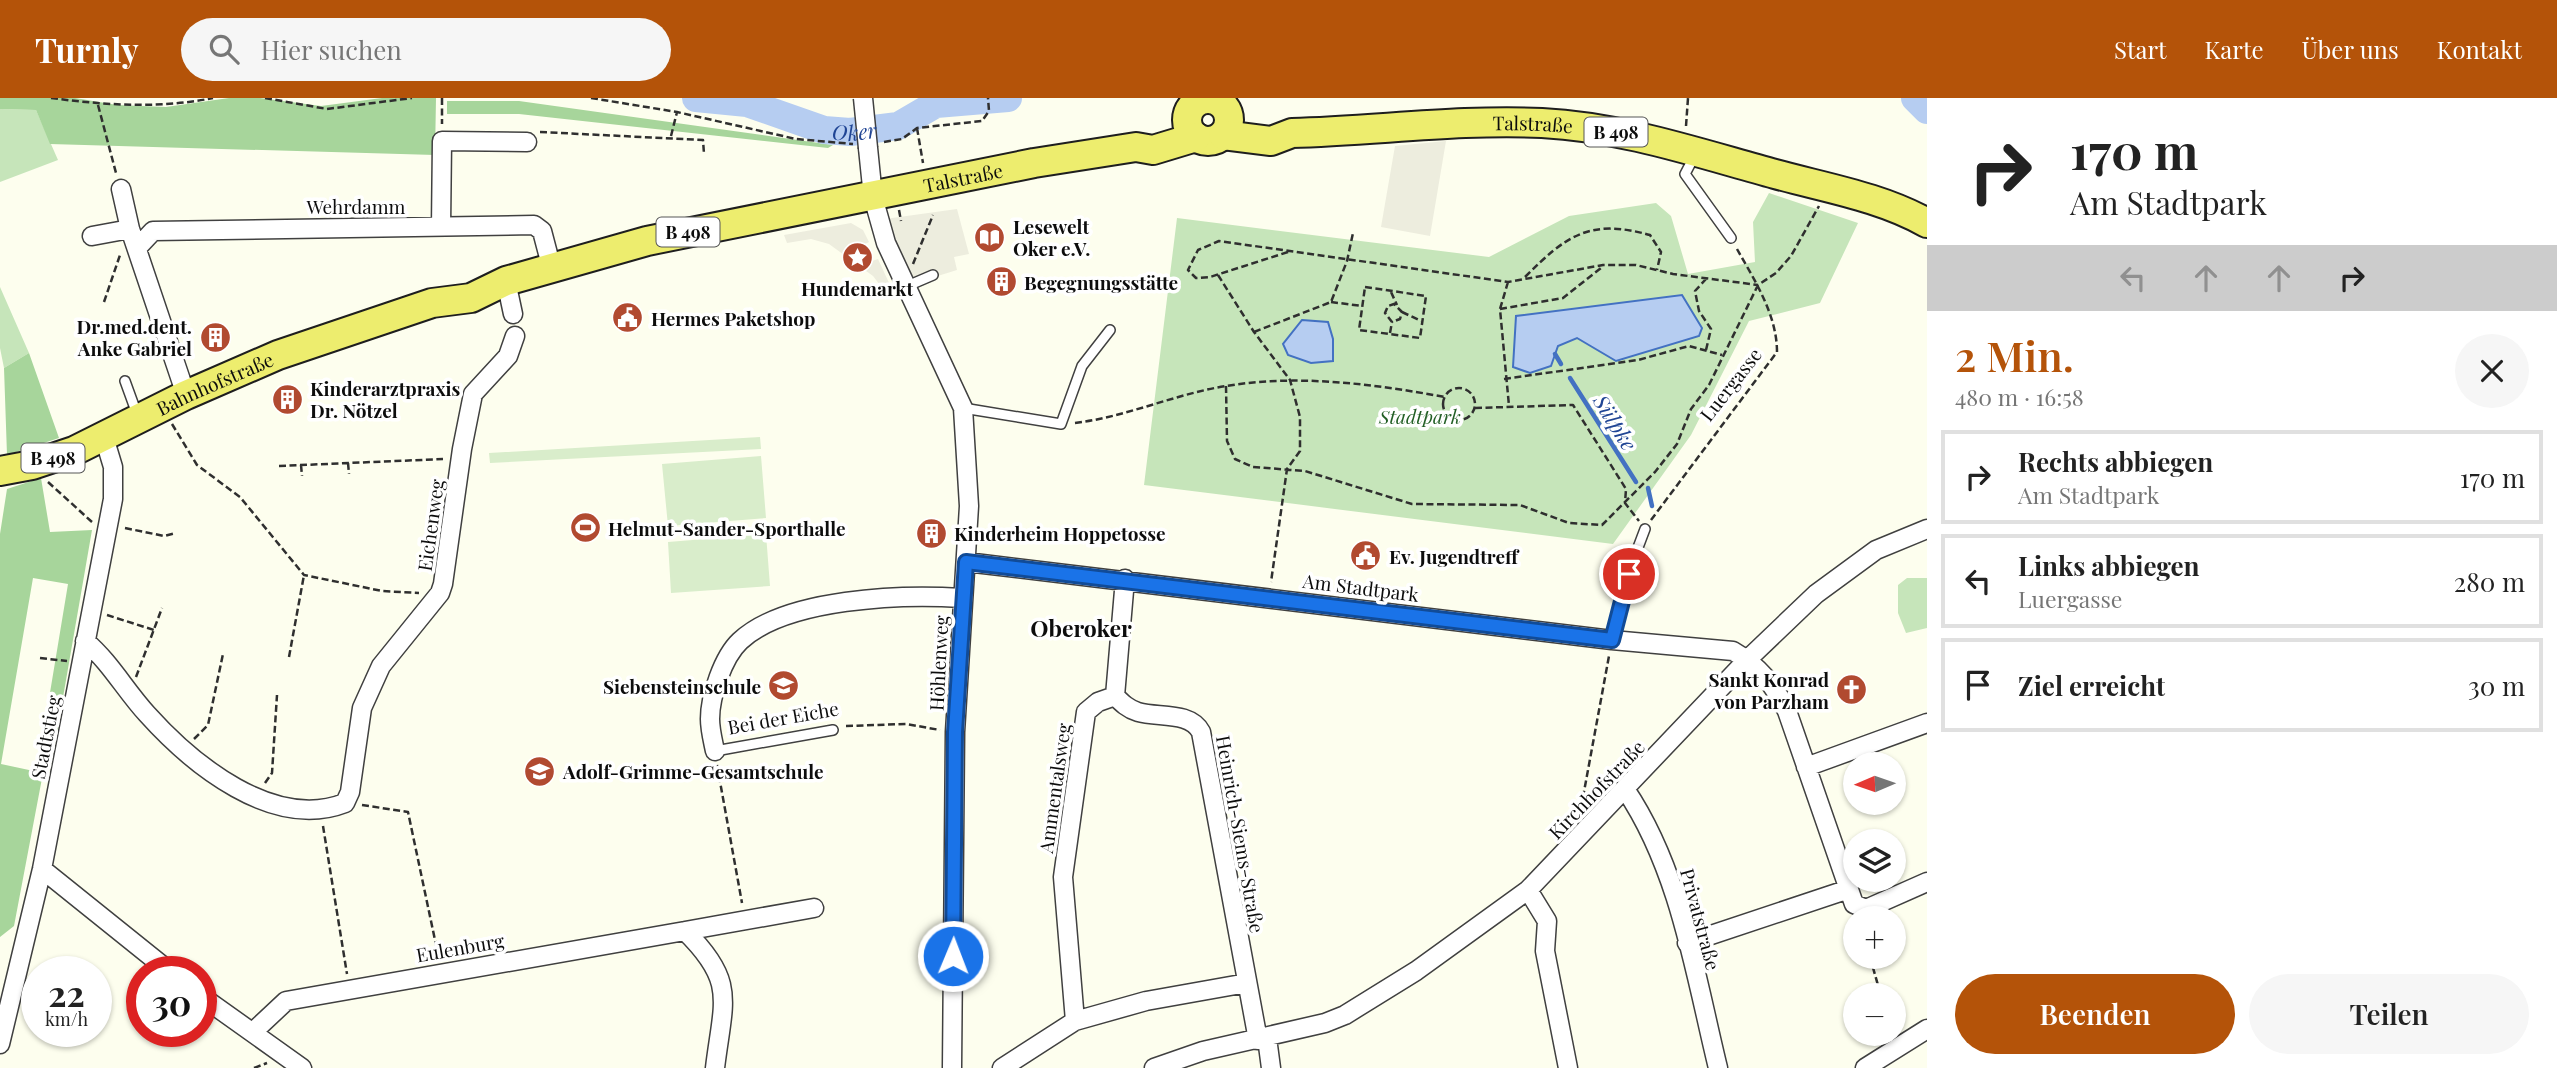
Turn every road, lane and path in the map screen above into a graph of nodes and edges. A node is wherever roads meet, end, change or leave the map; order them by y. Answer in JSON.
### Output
{"nodes":[{"id":1,"x":51,"y":98,"type":"edge"},
{"id":2,"x":213,"y":98,"type":"edge"},
{"id":3,"x":265,"y":98,"type":"edge"},
{"id":4,"x":412,"y":98,"type":"edge"},
{"id":5,"x":442,"y":98,"type":"edge"},
{"id":6,"x":591,"y":98,"type":"edge"},
{"id":7,"x":863,"y":98,"type":"edge"},
{"id":8,"x":988,"y":98,"type":"edge"},
{"id":9,"x":1688,"y":99,"type":"edge"},
{"id":10,"x":98,"y":104,"type":"junction"},
{"id":11,"x":677,"y":112,"type":"junction"},
{"id":12,"x":1212,"y":112,"type":"edge"},
{"id":13,"x":917,"y":128,"type":"junction"},
{"id":14,"x":671,"y":138,"type":"junction"},
{"id":15,"x":442,"y":141,"type":"junction"},
{"id":16,"x":527,"y":142,"type":"joint"},
{"id":17,"x":866,"y":145,"type":"junction"},
{"id":18,"x":1690,"y":150,"type":"junction"},
{"id":19,"x":704,"y":154,"type":"dead end"},
{"id":20,"x":924,"y":170,"type":"dead end"},
{"id":21,"x":1823,"y":187,"type":"junction"},
{"id":22,"x":121,"y":189,"type":"joint"},
{"id":23,"x":873,"y":197,"type":"junction"},
{"id":24,"x":933,"y":215,"type":"dead end"},
{"id":25,"x":1927,"y":223,"type":"edge"},
{"id":26,"x":441,"y":227,"type":"junction"},
{"id":27,"x":130,"y":229,"type":"junction"},
{"id":28,"x":1353,"y":233,"type":"dead end"},
{"id":29,"x":92,"y":236,"type":"dead end"},
{"id":30,"x":1731,"y":238,"type":"joint"},
{"id":31,"x":129,"y":250,"type":"junction"},
{"id":32,"x":1288,"y":252,"type":"junction"},
{"id":33,"x":1347,"y":261,"type":"junction"},
{"id":34,"x":1604,"y":265,"type":"junction"},
{"id":35,"x":552,"y":269,"type":"junction"},
{"id":36,"x":1657,"y":270,"type":"junction"},
{"id":37,"x":933,"y":275,"type":"dead end"},
{"id":38,"x":1218,"y":275,"type":"junction"},
{"id":39,"x":1525,"y":278,"type":"junction"},
{"id":40,"x":1707,"y":278,"type":"junction"},
{"id":41,"x":506,"y":281,"type":"junction"},
{"id":42,"x":1508,"y":282,"type":"junction"},
{"id":43,"x":1758,"y":285,"type":"junction"},
{"id":44,"x":905,"y":287,"type":"junction"},
{"id":45,"x":1390,"y":291,"type":"junction"},
{"id":46,"x":104,"y":302,"type":"dead end"},
{"id":47,"x":1331,"y":302,"type":"junction"},
{"id":48,"x":1398,"y":305,"type":"junction"},
{"id":49,"x":1362,"y":306,"type":"junction"},
{"id":50,"x":1500,"y":309,"type":"junction"},
{"id":51,"x":1402,"y":312,"type":"junction"},
{"id":52,"x":513,"y":314,"type":"dead end"},
{"id":53,"x":1392,"y":322,"type":"junction"},
{"id":54,"x":1423,"y":322,"type":"junction"},
{"id":55,"x":1110,"y":330,"type":"dead end"},
{"id":56,"x":1254,"y":332,"type":"junction"},
{"id":57,"x":1390,"y":334,"type":"junction"},
{"id":58,"x":515,"y":335,"type":"dead end"},
{"id":59,"x":1706,"y":350,"type":"junction"},
{"id":60,"x":1722,"y":355,"type":"junction"},
{"id":61,"x":1504,"y":379,"type":"junction"},
{"id":62,"x":1290,"y":380,"type":"junction"},
{"id":63,"x":124,"y":381,"type":"dead end"},
{"id":64,"x":1226,"y":386,"type":"junction"},
{"id":65,"x":1445,"y":397,"type":"junction"},
{"id":66,"x":177,"y":406,"type":"junction"},
{"id":67,"x":1509,"y":406,"type":"junction"},
{"id":68,"x":963,"y":408,"type":"junction"},
{"id":69,"x":1475,"y":408,"type":"junction"},
{"id":70,"x":139,"y":419,"type":"junction"},
{"id":71,"x":1061,"y":424,"type":"junction"},
{"id":72,"x":104,"y":437,"type":"junction"},
{"id":73,"x":461,"y":458,"type":"junction"},
{"id":74,"x":348,"y":463,"type":"junction"},
{"id":75,"x":302,"y":465,"type":"junction"},
{"id":76,"x":279,"y":466,"type":"dead end"},
{"id":77,"x":1287,"y":469,"type":"junction"},
{"id":78,"x":0,"y":471,"type":"edge"},
{"id":79,"x":349,"y":474,"type":"dead end"},
{"id":80,"x":40,"y":475,"type":"dead end"},
{"id":81,"x":302,"y":476,"type":"dead end"},
{"id":82,"x":1625,"y":503,"type":"junction"},
{"id":83,"x":1645,"y":529,"type":"junction"},
{"id":84,"x":1927,"y":529,"type":"edge"},
{"id":85,"x":107,"y":530,"type":"junction"},
{"id":86,"x":176,"y":533,"type":"dead end"},
{"id":87,"x":966,"y":562,"type":"junction"},
{"id":88,"x":304,"y":575,"type":"junction"},
{"id":89,"x":1125,"y":579,"type":"junction"},
{"id":90,"x":440,"y":593,"type":"junction"},
{"id":91,"x":1269,"y":597,"type":"junction"},
{"id":92,"x":962,"y":598,"type":"junction"},
{"id":93,"x":162,"y":608,"type":"dead end"},
{"id":94,"x":91,"y":610,"type":"junction"},
{"id":95,"x":154,"y":629,"type":"junction"},
{"id":96,"x":1612,"y":640,"type":"junction"},
{"id":97,"x":85,"y":641,"type":"junction"},
{"id":98,"x":223,"y":654,"type":"dead end"},
{"id":99,"x":289,"y":657,"type":"dead end"},
{"id":100,"x":40,"y":658,"type":"dead end"},
{"id":101,"x":1748,"y":659,"type":"junction"},
{"id":102,"x":80,"y":663,"type":"junction"},
{"id":103,"x":129,"y":692,"type":"junction"},
{"id":104,"x":277,"y":695,"type":"dead end"},
{"id":105,"x":1115,"y":696,"type":"junction"},
{"id":106,"x":1927,"y":723,"type":"edge"},
{"id":107,"x":833,"y":730,"type":"joint"},
{"id":108,"x":955,"y":732,"type":"junction"},
{"id":109,"x":184,"y":749,"type":"junction"},
{"id":110,"x":715,"y":751,"type":"junction"},
{"id":111,"x":1806,"y":767,"type":"junction"},
{"id":112,"x":1625,"y":789,"type":"junction"},
{"id":113,"x":254,"y":797,"type":"junction"},
{"id":114,"x":345,"y":803,"type":"junction"},
{"id":115,"x":320,"y":808,"type":"junction"},
{"id":116,"x":1587,"y":827,"type":"junction"},
{"id":117,"x":42,"y":869,"type":"junction"},
{"id":118,"x":1927,"y":882,"type":"edge"},
{"id":119,"x":1528,"y":890,"type":"junction"},
{"id":120,"x":1851,"y":896,"type":"junction"},
{"id":121,"x":814,"y":908,"type":"dead end"},
{"id":122,"x":745,"y":920,"type":"junction"},
{"id":123,"x":685,"y":931,"type":"junction"},
{"id":124,"x":1687,"y":943,"type":"junction"},
{"id":125,"x":150,"y":956,"type":"edge"},
{"id":126,"x":441,"y":971,"type":"junction"},
{"id":127,"x":1247,"y":983,"type":"junction"},
{"id":128,"x":350,"y":988,"type":"junction"},
{"id":129,"x":217,"y":1007,"type":"edge"},
{"id":130,"x":1075,"y":1021,"type":"junction"},
{"id":131,"x":1927,"y":1029,"type":"edge"},
{"id":132,"x":254,"y":1031,"type":"junction"},
{"id":133,"x":1262,"y":1039,"type":"junction"},
{"id":134,"x":0,"y":1044,"type":"edge"},
{"id":135,"x":302,"y":1068,"type":"edge"},
{"id":136,"x":715,"y":1068,"type":"edge"},
{"id":137,"x":952,"y":1068,"type":"edge"},
{"id":138,"x":1002,"y":1068,"type":"edge"},
{"id":139,"x":1154,"y":1068,"type":"edge"},
{"id":140,"x":1271,"y":1068,"type":"edge"},
{"id":141,"x":1568,"y":1068,"type":"edge"},
{"id":142,"x":1718,"y":1068,"type":"edge"},
{"id":143,"x":1865,"y":1068,"type":"edge"}],
"edges":[{"from":1,"to":10,"type":"path"},
{"from":2,"to":10,"type":"path"},
{"from":3,"to":4,"type":"path"},
{"from":5,"to":15,"type":"path"},
{"from":6,"to":11,"type":"path"},
{"from":7,"to":17,"type":"street","name":"Höhlenweg","bridge":true},
{"from":8,"to":13,"type":"path"},
{"from":9,"to":18,"type":"path"},
{"from":10,"to":22,"type":"path"},
{"from":11,"to":14,"type":"path"},
{"from":11,"to":17,"type":"path"},
{"from":12,"to":18,"type":"main road","name":"Talstraße","number":"B 498"},
{"from":12,"to":23,"type":"main road","name":"Talstraße","number":"B 498"},
{"from":13,"to":17,"type":"path"},
{"from":13,"to":20,"type":"path"},
{"from":14,"to":16,"type":"path"},
{"from":14,"to":19,"type":"path"},
{"from":15,"to":16,"type":"street"},
{"from":15,"to":26,"type":"street"},
{"from":17,"to":23,"type":"street","name":"Höhlenweg"},
{"from":18,"to":21,"type":"main road","name":"Talstraße","number":"B 498"},
{"from":18,"to":30,"type":"lane"},
{"from":21,"to":25,"type":"main road","name":"Talstraße","number":"B 498"},
{"from":21,"to":43,"type":"path"},
{"from":22,"to":27,"type":"street"},
{"from":23,"to":35,"type":"main road","name":"Bahnhofstraße","number":"B 498"},
{"from":23,"to":44,"type":"street","name":"Höhlenweg"},
{"from":24,"to":44,"type":"path"},
{"from":26,"to":31,"type":"street","name":"Wehrdamm"},
{"from":26,"to":35,"type":"street","name":"Wehrdamm"},
{"from":27,"to":29,"type":"street"},
{"from":27,"to":31,"type":"street"},
{"from":28,"to":33,"type":"path"},
{"from":30,"to":43,"type":"path","name":"Luergasse"},
{"from":31,"to":46,"type":"path"},
{"from":31,"to":66,"type":"street"},
{"from":32,"to":33,"type":"path"},
{"from":32,"to":38,"type":"path"},
{"from":32,"to":38,"type":"path"},
{"from":33,"to":42,"type":"path"},
{"from":33,"to":47,"type":"path"},
{"from":34,"to":36,"type":"path"},
{"from":34,"to":39,"type":"path"},
{"from":34,"to":50,"type":"path"},
{"from":35,"to":41,"type":"main road","name":"Bahnhofstraße","number":"B 498"},
{"from":36,"to":39,"type":"path"},
{"from":36,"to":40,"type":"path"},
{"from":37,"to":44,"type":"lane"},
{"from":38,"to":56,"type":"path"},
{"from":39,"to":42,"type":"path"},
{"from":40,"to":43,"type":"path"},
{"from":40,"to":59,"type":"path"},
{"from":41,"to":52,"type":"street"},
{"from":41,"to":66,"type":"main road","name":"Bahnhofstraße","number":"B 498"},
{"from":42,"to":50,"type":"path"},
{"from":43,"to":60,"type":"path"},
{"from":43,"to":83,"type":"path","name":"Luergasse"},
{"from":44,"to":68,"type":"street","name":"Höhlenweg"},
{"from":45,"to":48,"type":"path"},
{"from":45,"to":49,"type":"path"},
{"from":45,"to":54,"type":"path"},
{"from":47,"to":49,"type":"path"},
{"from":47,"to":56,"type":"path"},
{"from":48,"to":51,"type":"path"},
{"from":48,"to":53,"type":"path"},
{"from":49,"to":57,"type":"path"},
{"from":50,"to":61,"type":"path"},
{"from":51,"to":53,"type":"path"},
{"from":51,"to":54,"type":"path"},
{"from":53,"to":57,"type":"path"},
{"from":54,"to":57,"type":"path"},
{"from":55,"to":71,"type":"lane"},
{"from":56,"to":62,"type":"path"},
{"from":58,"to":73,"type":"street","name":"Eichenweg"},
{"from":59,"to":60,"type":"path"},
{"from":59,"to":61,"type":"path"},
{"from":60,"to":82,"type":"path"},
{"from":61,"to":67,"type":"path"},
{"from":62,"to":64,"type":"path"},
{"from":62,"to":65,"type":"path"},
{"from":62,"to":77,"type":"path"},
{"from":63,"to":70,"type":"lane"},
{"from":64,"to":71,"type":"path"},
{"from":64,"to":77,"type":"path"},
{"from":65,"to":69,"type":"path"},
{"from":65,"to":69,"type":"path"},
{"from":66,"to":70,"type":"main road","name":"Bahnhofstraße","number":"B 498"},
{"from":66,"to":88,"type":"path"},
{"from":67,"to":69,"type":"path"},
{"from":67,"to":82,"type":"path"},
{"from":68,"to":71,"type":"lane"},
{"from":68,"to":87,"type":"street","name":"Höhlenweg"},
{"from":70,"to":72,"type":"main road","name":"Bahnhofstraße","number":"B 498"},
{"from":72,"to":78,"type":"main road","name":"Bahnhofstraße","number":"B 498"},
{"from":72,"to":85,"type":"street","name":"Stadtstieg"},
{"from":73,"to":74,"type":"path"},
{"from":73,"to":90,"type":"street","name":"Eichenweg"},
{"from":74,"to":75,"type":"path"},
{"from":74,"to":79,"type":"path"},
{"from":75,"to":76,"type":"path"},
{"from":75,"to":81,"type":"path"},
{"from":77,"to":82,"type":"path"},
{"from":77,"to":91,"type":"path"},
{"from":80,"to":85,"type":"path"},
{"from":82,"to":83,"type":"path"},
{"from":83,"to":96,"type":"lane"},
{"from":84,"to":101,"type":"street","name":"Kirchhofstraße"},
{"from":85,"to":86,"type":"path"},
{"from":85,"to":94,"type":"street","name":"Stadtstieg"},
{"from":87,"to":89,"type":"street","name":"Am Stadtpark"},
{"from":87,"to":92,"type":"street","name":"Höhlenweg"},
{"from":88,"to":90,"type":"path"},
{"from":88,"to":99,"type":"path"},
{"from":89,"to":91,"type":"street","name":"Am Stadtpark"},
{"from":89,"to":105,"type":"street"},
{"from":90,"to":114,"type":"street","name":"Eichenweg"},
{"from":91,"to":96,"type":"street","name":"Am Stadtpark"},
{"from":92,"to":108,"type":"street","name":"Höhlenweg"},
{"from":92,"to":110,"type":"street","name":"Bei der Eiche"},
{"from":93,"to":95,"type":"path"},
{"from":94,"to":95,"type":"path"},
{"from":94,"to":97,"type":"street","name":"Stadtstieg"},
{"from":95,"to":103,"type":"path"},
{"from":96,"to":101,"type":"street","name":"Am Stadtpark"},
{"from":96,"to":116,"type":"path"},
{"from":97,"to":102,"type":"street","name":"Stadtstieg"},
{"from":97,"to":103,"type":"street"},
{"from":98,"to":109,"type":"path"},
{"from":100,"to":102,"type":"path"},
{"from":101,"to":111,"type":"street"},
{"from":101,"to":112,"type":"street","name":"Kirchhofstraße"},
{"from":102,"to":117,"type":"street","name":"Stadtstieg"},
{"from":103,"to":109,"type":"street"},
{"from":104,"to":113,"type":"path"},
{"from":105,"to":127,"type":"street","name":"Heinrich-Siems-Straße"},
{"from":105,"to":130,"type":"street","name":"Ammentalsweg"},
{"from":106,"to":111,"type":"street"},
{"from":107,"to":108,"type":"path","name":"Bei der Eiche"},
{"from":107,"to":110,"type":"lane","name":"Bei der Eiche"},
{"from":108,"to":137,"type":"street","name":"Höhlenweg"},
{"from":109,"to":113,"type":"street"},
{"from":110,"to":122,"type":"path"},
{"from":111,"to":120,"type":"street"},
{"from":112,"to":116,"type":"street","name":"Kirchhofstraße"},
{"from":112,"to":124,"type":"street","name":"Privatstraße"},
{"from":113,"to":115,"type":"street"},
{"from":114,"to":115,"type":"street"},
{"from":114,"to":126,"type":"path"},
{"from":115,"to":128,"type":"path"},
{"from":116,"to":119,"type":"street","name":"Kirchhofstraße"},
{"from":117,"to":125,"type":"street"},
{"from":117,"to":134,"type":"street","name":"Stadtstieg"},
{"from":118,"to":120,"type":"street"},
{"from":119,"to":133,"type":"street","name":"Kirchhofstraße"},
{"from":119,"to":141,"type":"street"},
{"from":120,"to":124,"type":"street"},
{"from":121,"to":122,"type":"street","name":"Eulenburg"},
{"from":122,"to":123,"type":"street","name":"Eulenburg"},
{"from":123,"to":126,"type":"street","name":"Eulenburg"},
{"from":123,"to":136,"type":"street"},
{"from":124,"to":142,"type":"street","name":"Privatstraße"},
{"from":126,"to":128,"type":"street","name":"Eulenburg"},
{"from":127,"to":130,"type":"street"},
{"from":127,"to":133,"type":"street","name":"Heinrich-Siems-Straße"},
{"from":128,"to":132,"type":"street","name":"Eulenburg"},
{"from":129,"to":132,"type":"street"},
{"from":130,"to":138,"type":"street"},
{"from":131,"to":143,"type":"street"},
{"from":132,"to":135,"type":"street"},
{"from":133,"to":139,"type":"street","name":"Kirchhofstraße"},
{"from":133,"to":140,"type":"street"}]}
